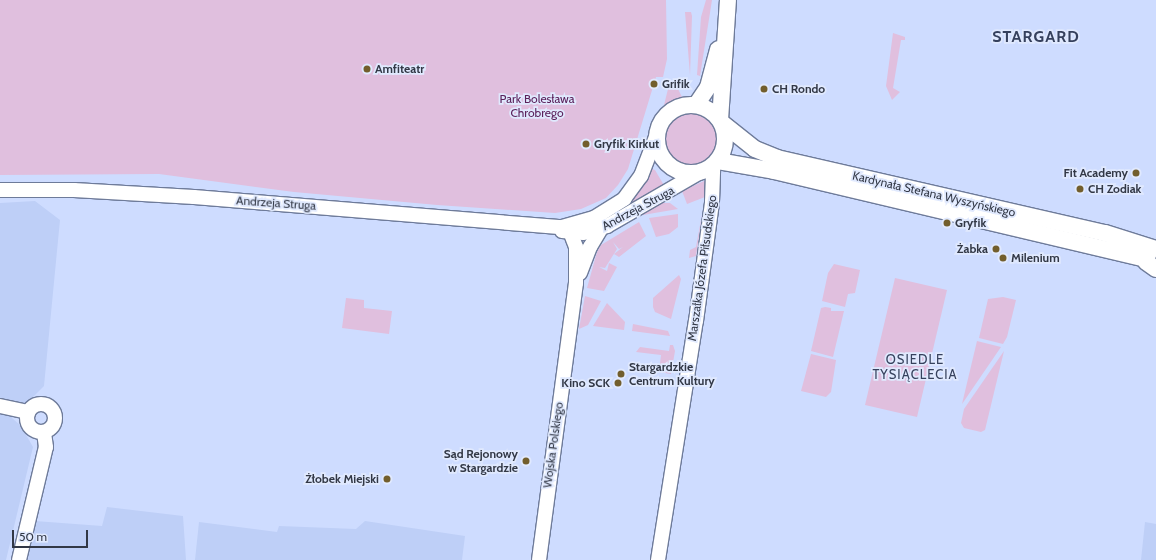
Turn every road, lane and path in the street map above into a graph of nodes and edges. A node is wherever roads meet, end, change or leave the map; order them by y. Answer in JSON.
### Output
{"nodes":[{"id":1,"x":728,"y":0,"type":"edge"},
{"id":2,"x":696,"y":105,"type":"junction"},
{"id":3,"x":720,"y":121,"type":"junction"},
{"id":4,"x":656,"y":134,"type":"junction"},
{"id":5,"x":710,"y":166,"type":"junction"},
{"id":6,"x":0,"y":190,"type":"edge"},
{"id":7,"x":624,"y":199,"type":"junction"},
{"id":8,"x":550,"y":227,"type":"junction"},
{"id":9,"x":600,"y":228,"type":"junction"},
{"id":10,"x":571,"y":234,"type":"junction"},
{"id":11,"x":1153,"y":256,"type":"edge"},
{"id":12,"x":576,"y":283,"type":"junction"},
{"id":13,"x":0,"y":406,"type":"edge"},
{"id":14,"x":28,"y":412,"type":"junction"},
{"id":15,"x":44,"y":432,"type":"junction"},
{"id":16,"x":19,"y":560,"type":"edge"},
{"id":17,"x":539,"y":560,"type":"edge"},
{"id":18,"x":658,"y":560,"type":"edge"}],
"edges":[{"from":1,"to":2,"type":"main road"},
{"from":1,"to":3,"type":"main road"},
{"from":2,"to":3,"type":"main road"},
{"from":2,"to":4,"type":"main road"},
{"from":3,"to":5,"type":"main road"},
{"from":3,"to":11,"type":"main road","name":"Kardynała Stefana Wyszyńskiego"},
{"from":4,"to":5,"type":"main road"},
{"from":4,"to":7,"type":"street","name":"Andrzeja Struga"},
{"from":5,"to":9,"type":"street","name":"Andrzeja Struga"},
{"from":5,"to":11,"type":"main road","name":"Kardynała Stefana Wyszyńskiego"},
{"from":5,"to":18,"type":"street","name":"Marszałka Józefa Piłsudskiego"},
{"from":6,"to":8,"type":"street","name":"Andrzeja Struga"},
{"from":7,"to":8,"type":"street","name":"Andrzeja Struga"},
{"from":7,"to":9,"type":"street","name":"Wojska Polskiego"},
{"from":8,"to":10,"type":"street","name":"Andrzeja Struga"},
{"from":9,"to":10,"type":"street","name":"Andrzeja Struga"},
{"from":9,"to":12,"type":"street","name":"Wojska Polskiego"},
{"from":10,"to":12,"type":"street","name":"Wojska Polskiego"},
{"from":12,"to":17,"type":"street","name":"Wojska Polskiego"},
{"from":13,"to":14,"type":"street"},
{"from":14,"to":15,"type":"street"},
{"from":14,"to":15,"type":"street"},
{"from":15,"to":16,"type":"street"}]}
